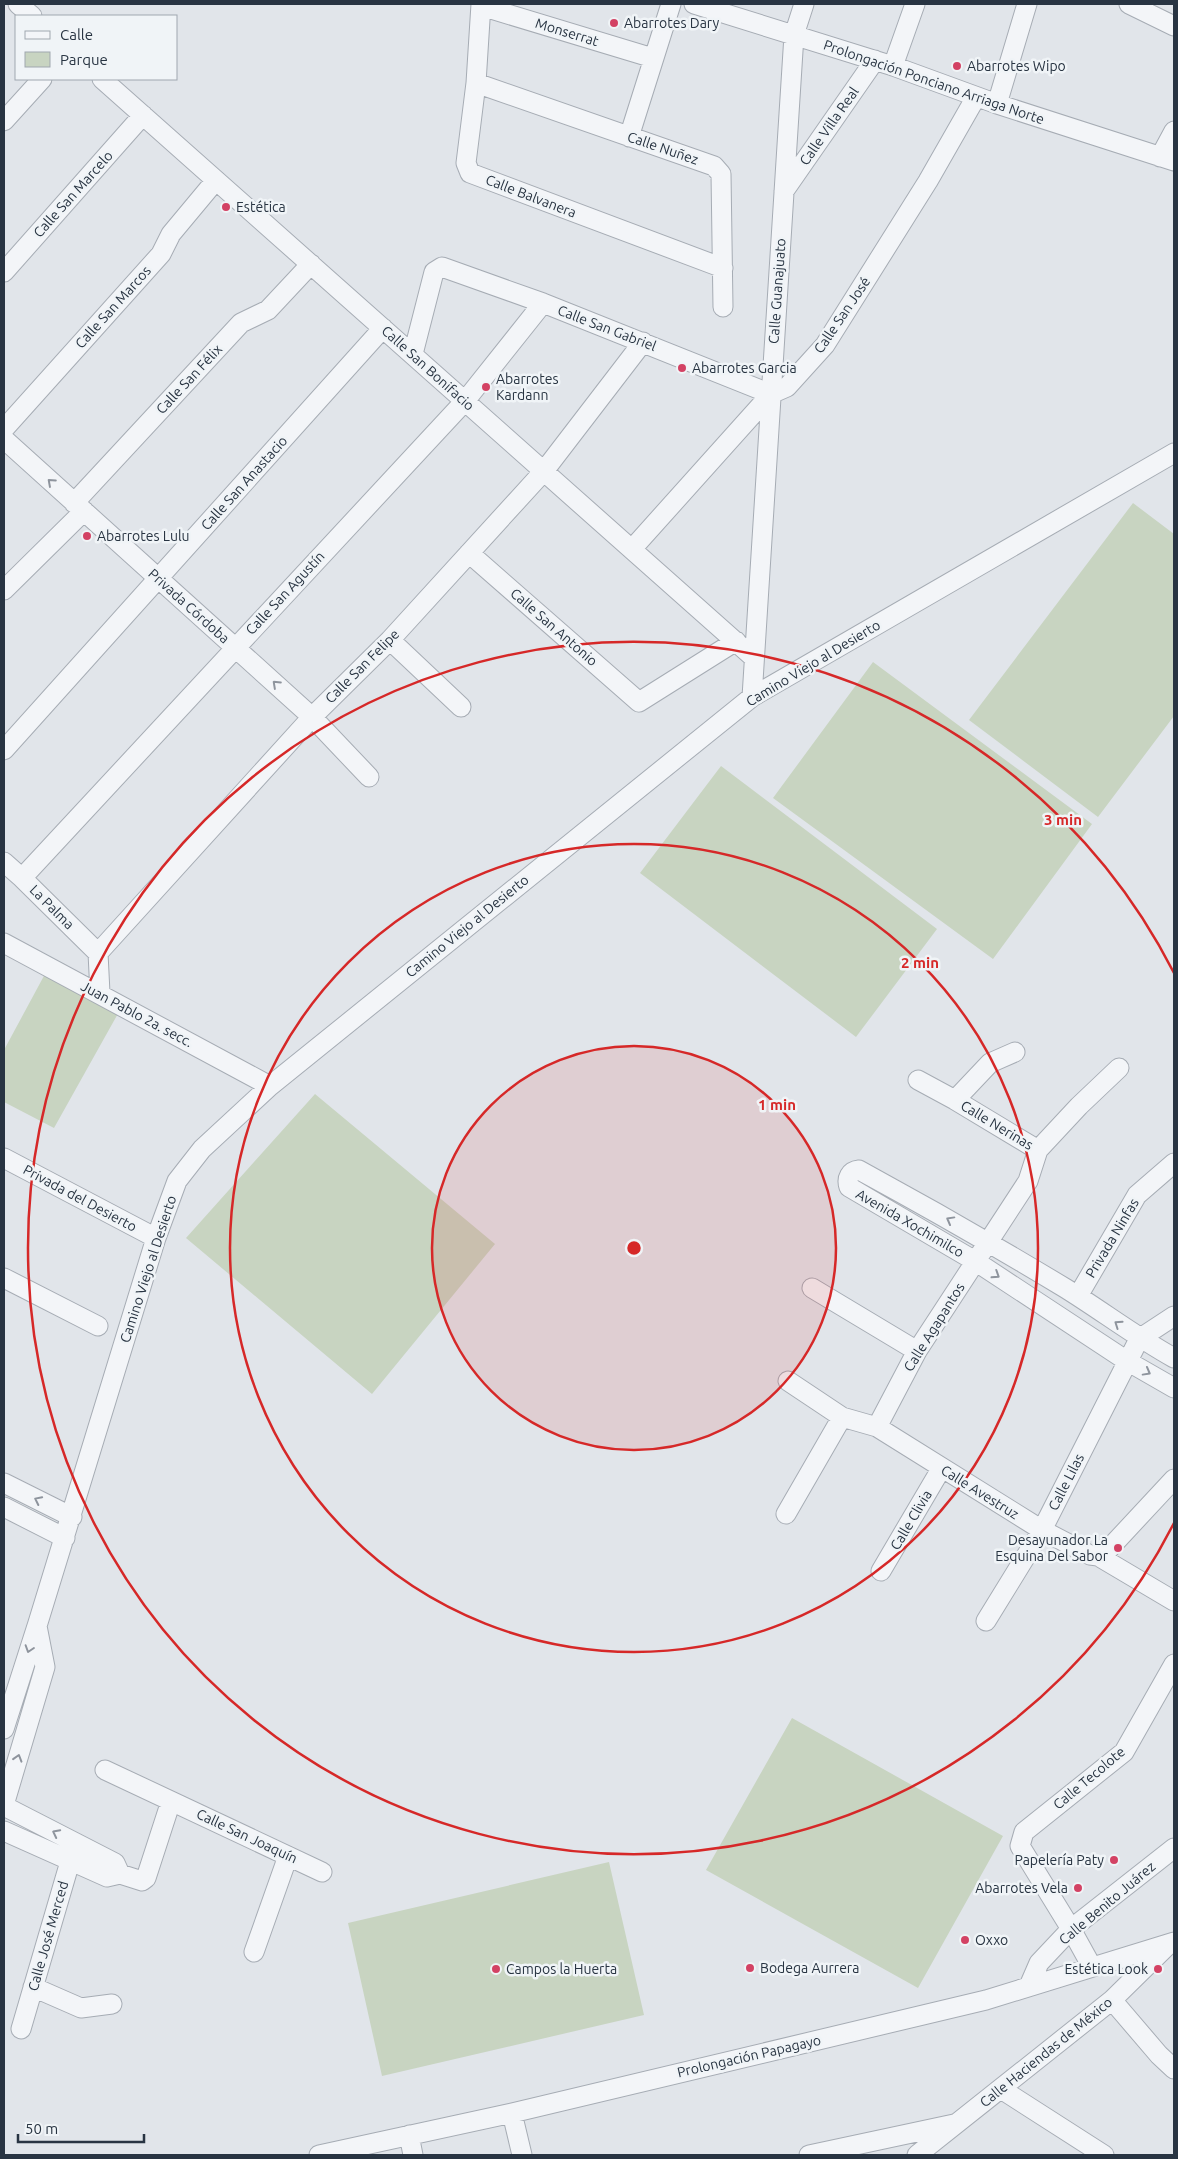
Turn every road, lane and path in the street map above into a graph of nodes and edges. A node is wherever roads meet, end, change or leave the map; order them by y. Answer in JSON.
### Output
{"nodes":[{"id":1,"x":18,"y":4,"type":"edge"},
{"id":2,"x":671,"y":4,"type":"edge"},
{"id":3,"x":695,"y":4,"type":"edge"},
{"id":4,"x":804,"y":4,"type":"edge"},
{"id":5,"x":915,"y":4,"type":"edge"},
{"id":6,"x":1027,"y":4,"type":"edge"},
{"id":7,"x":1129,"y":4,"type":"edge"},
{"id":8,"x":481,"y":5,"type":"edge"},
{"id":9,"x":31,"y":15,"type":"edge"},
{"id":10,"x":1174,"y":26,"type":"edge"},
{"id":11,"x":794,"y":35,"type":"junction"},
{"id":12,"x":653,"y":58,"type":"junction"},
{"id":13,"x":875,"y":60,"type":"junction"},
{"id":14,"x":894,"y":66,"type":"junction"},
{"id":15,"x":41,"y":80,"type":"edge"},
{"id":16,"x":103,"y":80,"type":"edge"},
{"id":17,"x":476,"y":84,"type":"junction"},
{"id":18,"x":976,"y":97,"type":"junction"},
{"id":19,"x":997,"y":104,"type":"junction"},
{"id":20,"x":143,"y":115,"type":"junction"},
{"id":21,"x":4,"y":121,"type":"edge"},
{"id":22,"x":1174,"y":131,"type":"edge"},
{"id":23,"x":629,"y":136,"type":"junction"},
{"id":24,"x":1167,"y":159,"type":"edge"},
{"id":25,"x":216,"y":180,"type":"junction"},
{"id":26,"x":784,"y":192,"type":"junction"},
{"id":27,"x":311,"y":264,"type":"junction"},
{"id":28,"x":723,"y":268,"type":"junction"},
{"id":29,"x":4,"y":272,"type":"edge"},
{"id":30,"x":543,"y":303,"type":"junction"},
{"id":31,"x":723,"y":307,"type":"dead end"},
{"id":32,"x":384,"y":328,"type":"junction"},
{"id":33,"x":643,"y":342,"type":"junction"},
{"id":34,"x":413,"y":354,"type":"junction"},
{"id":35,"x":771,"y":394,"type":"junction"},
{"id":36,"x":465,"y":401,"type":"junction"},
{"id":37,"x":4,"y":429,"type":"edge"},
{"id":38,"x":4,"y":439,"type":"edge"},
{"id":39,"x":1174,"y":453,"type":"edge"},
{"id":40,"x":544,"y":471,"type":"junction"},
{"id":41,"x":79,"y":507,"type":"junction"},
{"id":42,"x":632,"y":549,"type":"junction"},
{"id":43,"x":469,"y":553,"type":"junction"},
{"id":44,"x":158,"y":578,"type":"junction"},
{"id":45,"x":4,"y":590,"type":"edge"},
{"id":46,"x":390,"y":640,"type":"junction"},
{"id":47,"x":736,"y":641,"type":"junction"},
{"id":48,"x":235,"y":646,"type":"junction"},
{"id":49,"x":754,"y":658,"type":"junction"},
{"id":50,"x":752,"y":697,"type":"junction"},
{"id":51,"x":461,"y":707,"type":"dead end"},
{"id":52,"x":312,"y":717,"type":"junction"},
{"id":53,"x":4,"y":750,"type":"edge"},
{"id":54,"x":369,"y":777,"type":"dead end"},
{"id":55,"x":4,"y":862,"type":"edge"},
{"id":56,"x":22,"y":878,"type":"junction"},
{"id":57,"x":4,"y":942,"type":"edge"},
{"id":58,"x":98,"y":953,"type":"junction"},
{"id":59,"x":100,"y":993,"type":"junction"},
{"id":60,"x":1016,"y":1052,"type":"dead end"},
{"id":61,"x":1119,"y":1068,"type":"dead end"},
{"id":62,"x":918,"y":1080,"type":"dead end"},
{"id":63,"x":270,"y":1086,"type":"junction"},
{"id":64,"x":955,"y":1100,"type":"junction"},
{"id":65,"x":1038,"y":1150,"type":"junction"},
{"id":66,"x":4,"y":1158,"type":"edge"},
{"id":67,"x":1174,"y":1163,"type":"edge"},
{"id":68,"x":156,"y":1238,"type":"junction"},
{"id":69,"x":988,"y":1241,"type":"junction"},
{"id":70,"x":975,"y":1261,"type":"junction"},
{"id":71,"x":4,"y":1278,"type":"edge"},
{"id":72,"x":812,"y":1288,"type":"dead end"},
{"id":73,"x":1078,"y":1296,"type":"junction"},
{"id":74,"x":1174,"y":1316,"type":"edge"},
{"id":75,"x":98,"y":1326,"type":"dead end"},
{"id":76,"x":1139,"y":1339,"type":"junction"},
{"id":77,"x":917,"y":1351,"type":"junction"},
{"id":78,"x":1174,"y":1358,"type":"edge"},
{"id":79,"x":1127,"y":1361,"type":"junction"},
{"id":80,"x":788,"y":1380,"type":"dead end"},
{"id":81,"x":1174,"y":1388,"type":"edge"},
{"id":82,"x":842,"y":1417,"type":"junction"},
{"id":83,"x":877,"y":1427,"type":"junction"},
{"id":84,"x":941,"y":1469,"type":"junction"},
{"id":85,"x":1174,"y":1479,"type":"edge"},
{"id":86,"x":4,"y":1483,"type":"edge"},
{"id":87,"x":4,"y":1507,"type":"edge"},
{"id":88,"x":786,"y":1514,"type":"dead end"},
{"id":89,"x":72,"y":1516,"type":"junction"},
{"id":90,"x":1042,"y":1530,"type":"junction"},
{"id":91,"x":65,"y":1538,"type":"junction"},
{"id":92,"x":1098,"y":1556,"type":"junction"},
{"id":93,"x":881,"y":1572,"type":"dead end"},
{"id":94,"x":1174,"y":1601,"type":"edge"},
{"id":95,"x":986,"y":1621,"type":"dead end"},
{"id":96,"x":37,"y":1626,"type":"junction"},
{"id":97,"x":1174,"y":1664,"type":"edge"},
{"id":98,"x":4,"y":1729,"type":"edge"},
{"id":99,"x":105,"y":1770,"type":"dead end"},
{"id":100,"x":171,"y":1801,"type":"junction"},
{"id":101,"x":4,"y":1806,"type":"edge"},
{"id":102,"x":4,"y":1831,"type":"edge"},
{"id":103,"x":1174,"y":1848,"type":"edge"},
{"id":104,"x":73,"y":1851,"type":"junction"},
{"id":105,"x":288,"y":1856,"type":"junction"},
{"id":106,"x":322,"y":1872,"type":"dead end"},
{"id":107,"x":1071,"y":1929,"type":"junction"},
{"id":108,"x":1172,"y":1943,"type":"edge"},
{"id":109,"x":254,"y":1952,"type":"dead end"},
{"id":110,"x":1092,"y":1967,"type":"junction"},
{"id":111,"x":1029,"y":1986,"type":"junction"},
{"id":112,"x":33,"y":1987,"type":"junction"},
{"id":113,"x":1112,"y":2000,"type":"junction"},
{"id":114,"x":112,"y":2004,"type":"dead end"},
{"id":115,"x":21,"y":2029,"type":"dead end"},
{"id":116,"x":1174,"y":2069,"type":"edge"},
{"id":117,"x":1001,"y":2089,"type":"junction"},
{"id":118,"x":512,"y":2113,"type":"junction"},
{"id":119,"x":957,"y":2123,"type":"junction"},
{"id":120,"x":409,"y":2135,"type":"junction"},
{"id":121,"x":1091,"y":2152,"type":"edge"},
{"id":122,"x":319,"y":2155,"type":"edge"},
{"id":123,"x":413,"y":2155,"type":"edge"},
{"id":124,"x":522,"y":2155,"type":"edge"},
{"id":125,"x":809,"y":2155,"type":"edge"},
{"id":126,"x":917,"y":2155,"type":"edge"}],
"edges":[{"from":1,"to":9,"type":"street"},
{"from":2,"to":12,"type":"street"},
{"from":3,"to":11,"type":"street","name":"Prolongación Ponciano Arriaga Norte"},
{"from":4,"to":11,"type":"street","name":"Calle Guanajuato"},
{"from":5,"to":14,"type":"street"},
{"from":6,"to":19,"type":"street"},
{"from":7,"to":10,"type":"street"},
{"from":8,"to":12,"type":"street","name":"Monserrat"},
{"from":8,"to":17,"type":"street","name":"Calle Balvanera"},
{"from":11,"to":13,"type":"street","name":"Prolongación Ponciano Arriaga Norte"},
{"from":11,"to":26,"type":"street","name":"Calle Guanajuato"},
{"from":12,"to":23,"type":"street"},
{"from":13,"to":14,"type":"street","name":"Prolongación Ponciano Arriaga Norte"},
{"from":13,"to":26,"type":"street","name":"Calle Villa Real"},
{"from":14,"to":18,"type":"street","name":"Prolongación Ponciano Arriaga Norte"},
{"from":15,"to":21,"type":"street"},
{"from":16,"to":20,"type":"street","name":"Calle San Bonifacio"},
{"from":17,"to":23,"type":"street","name":"Calle Nuñez"},
{"from":17,"to":28,"type":"street","name":"Calle Balvanera"},
{"from":18,"to":19,"type":"street","name":"Prolongación Ponciano Arriaga Norte"},
{"from":18,"to":35,"type":"street","name":"Calle San José"},
{"from":19,"to":24,"type":"street","name":"Prolongación Ponciano Arriaga Norte"},
{"from":20,"to":25,"type":"street","name":"Calle San Bonifacio"},
{"from":20,"to":29,"type":"street","name":"Calle San Marcelo"},
{"from":22,"to":24,"type":"street"},
{"from":23,"to":28,"type":"street","name":"Calle Nuñez"},
{"from":25,"to":27,"type":"street","name":"Calle San Bonifacio"},
{"from":25,"to":37,"type":"street","name":"Calle San Marcos"},
{"from":26,"to":35,"type":"street","name":"Calle Guanajuato"},
{"from":27,"to":32,"type":"street","name":"Calle San Bonifacio"},
{"from":27,"to":41,"type":"street","name":"Calle San Félix"},
{"from":28,"to":31,"type":"street","name":"Calle Nuñez"},
{"from":30,"to":33,"type":"street","name":"Calle San Gabriel"},
{"from":30,"to":34,"type":"street","name":"Calle San Gabriel"},
{"from":30,"to":36,"type":"street","name":"Calle San Agustín"},
{"from":32,"to":34,"type":"street","name":"Calle San Bonifacio"},
{"from":32,"to":44,"type":"street","name":"Calle San Anastacio"},
{"from":33,"to":35,"type":"street","name":"Calle San Gabriel"},
{"from":33,"to":40,"type":"street","name":"Calle San Felipe"},
{"from":34,"to":36,"type":"street","name":"Calle San Bonifacio"},
{"from":35,"to":42,"type":"street","name":"Calle San José"},
{"from":35,"to":49,"type":"street","name":"Calle Guanajuato"},
{"from":36,"to":40,"type":"street","name":"Calle San Bonifacio"},
{"from":36,"to":48,"type":"street","name":"Calle San Agustín"},
{"from":41,"to":38,"type":"street","name":"Privada Córdoba","one_way":true},
{"from":39,"to":50,"type":"street","name":"Camino Viejo al Desierto"},
{"from":40,"to":42,"type":"street","name":"Calle San Bonifacio"},
{"from":40,"to":43,"type":"street","name":"Calle San Felipe"},
{"from":41,"to":44,"type":"street","name":"Privada Córdoba"},
{"from":41,"to":45,"type":"street","name":"Calle San Félix"},
{"from":42,"to":47,"type":"street","name":"Calle San Bonifacio"},
{"from":43,"to":46,"type":"street","name":"Calle San Felipe"},
{"from":43,"to":47,"type":"street","name":"Calle San Antonio"},
{"from":44,"to":48,"type":"street","name":"Privada Córdoba"},
{"from":44,"to":53,"type":"street","name":"Calle San Anastacio"},
{"from":46,"to":51,"type":"street"},
{"from":46,"to":52,"type":"street","name":"Calle San Felipe"},
{"from":47,"to":49,"type":"street","name":"Calle San Bonifacio"},
{"from":52,"to":48,"type":"street","name":"Privada Córdoba","one_way":true},
{"from":48,"to":56,"type":"street","name":"Calle San Agustín"},
{"from":49,"to":50,"type":"street","name":"Calle Guanajuato"},
{"from":50,"to":63,"type":"street","name":"Camino Viejo al Desierto"},
{"from":52,"to":54,"type":"street","name":"Privada Córdoba"},
{"from":52,"to":58,"type":"street","name":"Calle San Felipe"},
{"from":55,"to":56,"type":"street","name":"La Palma"},
{"from":56,"to":58,"type":"street","name":"La Palma"},
{"from":57,"to":59,"type":"street","name":"Juan Pablo 2a. secc."},
{"from":58,"to":59,"type":"street"},
{"from":59,"to":63,"type":"street","name":"Juan Pablo 2a. secc."},
{"from":60,"to":64,"type":"street"},
{"from":61,"to":65,"type":"street"},
{"from":62,"to":64,"type":"street","name":"Calle Nerinas"},
{"from":63,"to":68,"type":"street","name":"Camino Viejo al Desierto"},
{"from":64,"to":65,"type":"street","name":"Calle Nerinas"},
{"from":65,"to":69,"type":"street","name":"Calle Agapantos"},
{"from":66,"to":68,"type":"street","name":"Privada del Desierto"},
{"from":67,"to":73,"type":"street","name":"Privada Ninfas"},
{"from":68,"to":89,"type":"street","name":"Camino Viejo al Desierto"},
{"from":69,"to":70,"type":"street","name":"Calle Agapantos"},
{"from":69,"to":70,"type":"street","name":"Avenida Xochimilco","one_way":true},
{"from":69,"to":73,"type":"street","name":"Avenida Xochimilco"},
{"from":70,"to":77,"type":"street","name":"Calle Agapantos"},
{"from":70,"to":79,"type":"street","name":"Avenida Xochimilco","one_way":true},
{"from":71,"to":75,"type":"street"},
{"from":72,"to":77,"type":"street"},
{"from":76,"to":73,"type":"street","name":"Avenida Xochimilco","one_way":true},
{"from":74,"to":76,"type":"street"},
{"from":76,"to":78,"type":"street","name":"Avenida Xochimilco"},
{"from":76,"to":79,"type":"street","name":"Calle Lilas"},
{"from":77,"to":83,"type":"street","name":"Calle Agapantos"},
{"from":79,"to":81,"type":"street","name":"Avenida Xochimilco","one_way":true},
{"from":79,"to":90,"type":"street","name":"Calle Lilas"},
{"from":80,"to":82,"type":"street","name":"Calle Avestruz"},
{"from":82,"to":83,"type":"street","name":"Calle Avestruz"},
{"from":82,"to":88,"type":"street"},
{"from":83,"to":84,"type":"street","name":"Calle Avestruz"},
{"from":84,"to":90,"type":"street","name":"Calle Avestruz"},
{"from":84,"to":93,"type":"street","name":"Calle Clivia"},
{"from":85,"to":92,"type":"street"},
{"from":89,"to":86,"type":"street","one_way":true},
{"from":87,"to":91,"type":"street"},
{"from":89,"to":91,"type":"street","name":"Camino Viejo al Desierto"},
{"from":90,"to":92,"type":"street","name":"Calle Avestruz"},
{"from":90,"to":95,"type":"street","name":"Calle Lilas"},
{"from":91,"to":96,"type":"street","name":"Camino Viejo al Desierto"},
{"from":92,"to":94,"type":"street","name":"Calle Avestruz"},
{"from":96,"to":98,"type":"street","name":"Camino Viejo al Desierto","one_way":true},
{"from":101,"to":96,"type":"street","one_way":true},
{"from":97,"to":107,"type":"street","name":"Calle Tecolote"},
{"from":99,"to":100,"type":"street","name":"Calle San Joaquín"},
{"from":100,"to":104,"type":"street"},
{"from":100,"to":105,"type":"street","name":"Calle San Joaquín"},
{"from":104,"to":101,"type":"street","one_way":true},
{"from":102,"to":104,"type":"street"},
{"from":103,"to":107,"type":"street","name":"Calle Benito Juárez"},
{"from":104,"to":112,"type":"street","name":"Calle José Merced"},
{"from":105,"to":106,"type":"street","name":"Calle San Joaquín"},
{"from":105,"to":109,"type":"street"},
{"from":107,"to":110,"type":"street"},
{"from":107,"to":111,"type":"street","name":"Calle Benito Juárez"},
{"from":108,"to":110,"type":"street","name":"Prolongación Papagayo"},
{"from":108,"to":113,"type":"street","name":"Calle Haciendas de México"},
{"from":110,"to":111,"type":"street","name":"Prolongación Papagayo"},
{"from":111,"to":118,"type":"street","name":"Prolongación Papagayo"},
{"from":112,"to":114,"type":"street"},
{"from":112,"to":115,"type":"street","name":"Calle José Merced"},
{"from":113,"to":116,"type":"street"},
{"from":113,"to":117,"type":"street","name":"Calle Haciendas de México"},
{"from":117,"to":119,"type":"street","name":"Calle Haciendas de México"},
{"from":117,"to":121,"type":"street"},
{"from":118,"to":120,"type":"street","name":"Prolongación Papagayo"},
{"from":118,"to":124,"type":"street"},
{"from":119,"to":125,"type":"street"},
{"from":119,"to":126,"type":"street","name":"Calle Haciendas de México"},
{"from":120,"to":122,"type":"street","name":"Prolongación Papagayo"},
{"from":120,"to":123,"type":"street"}]}
